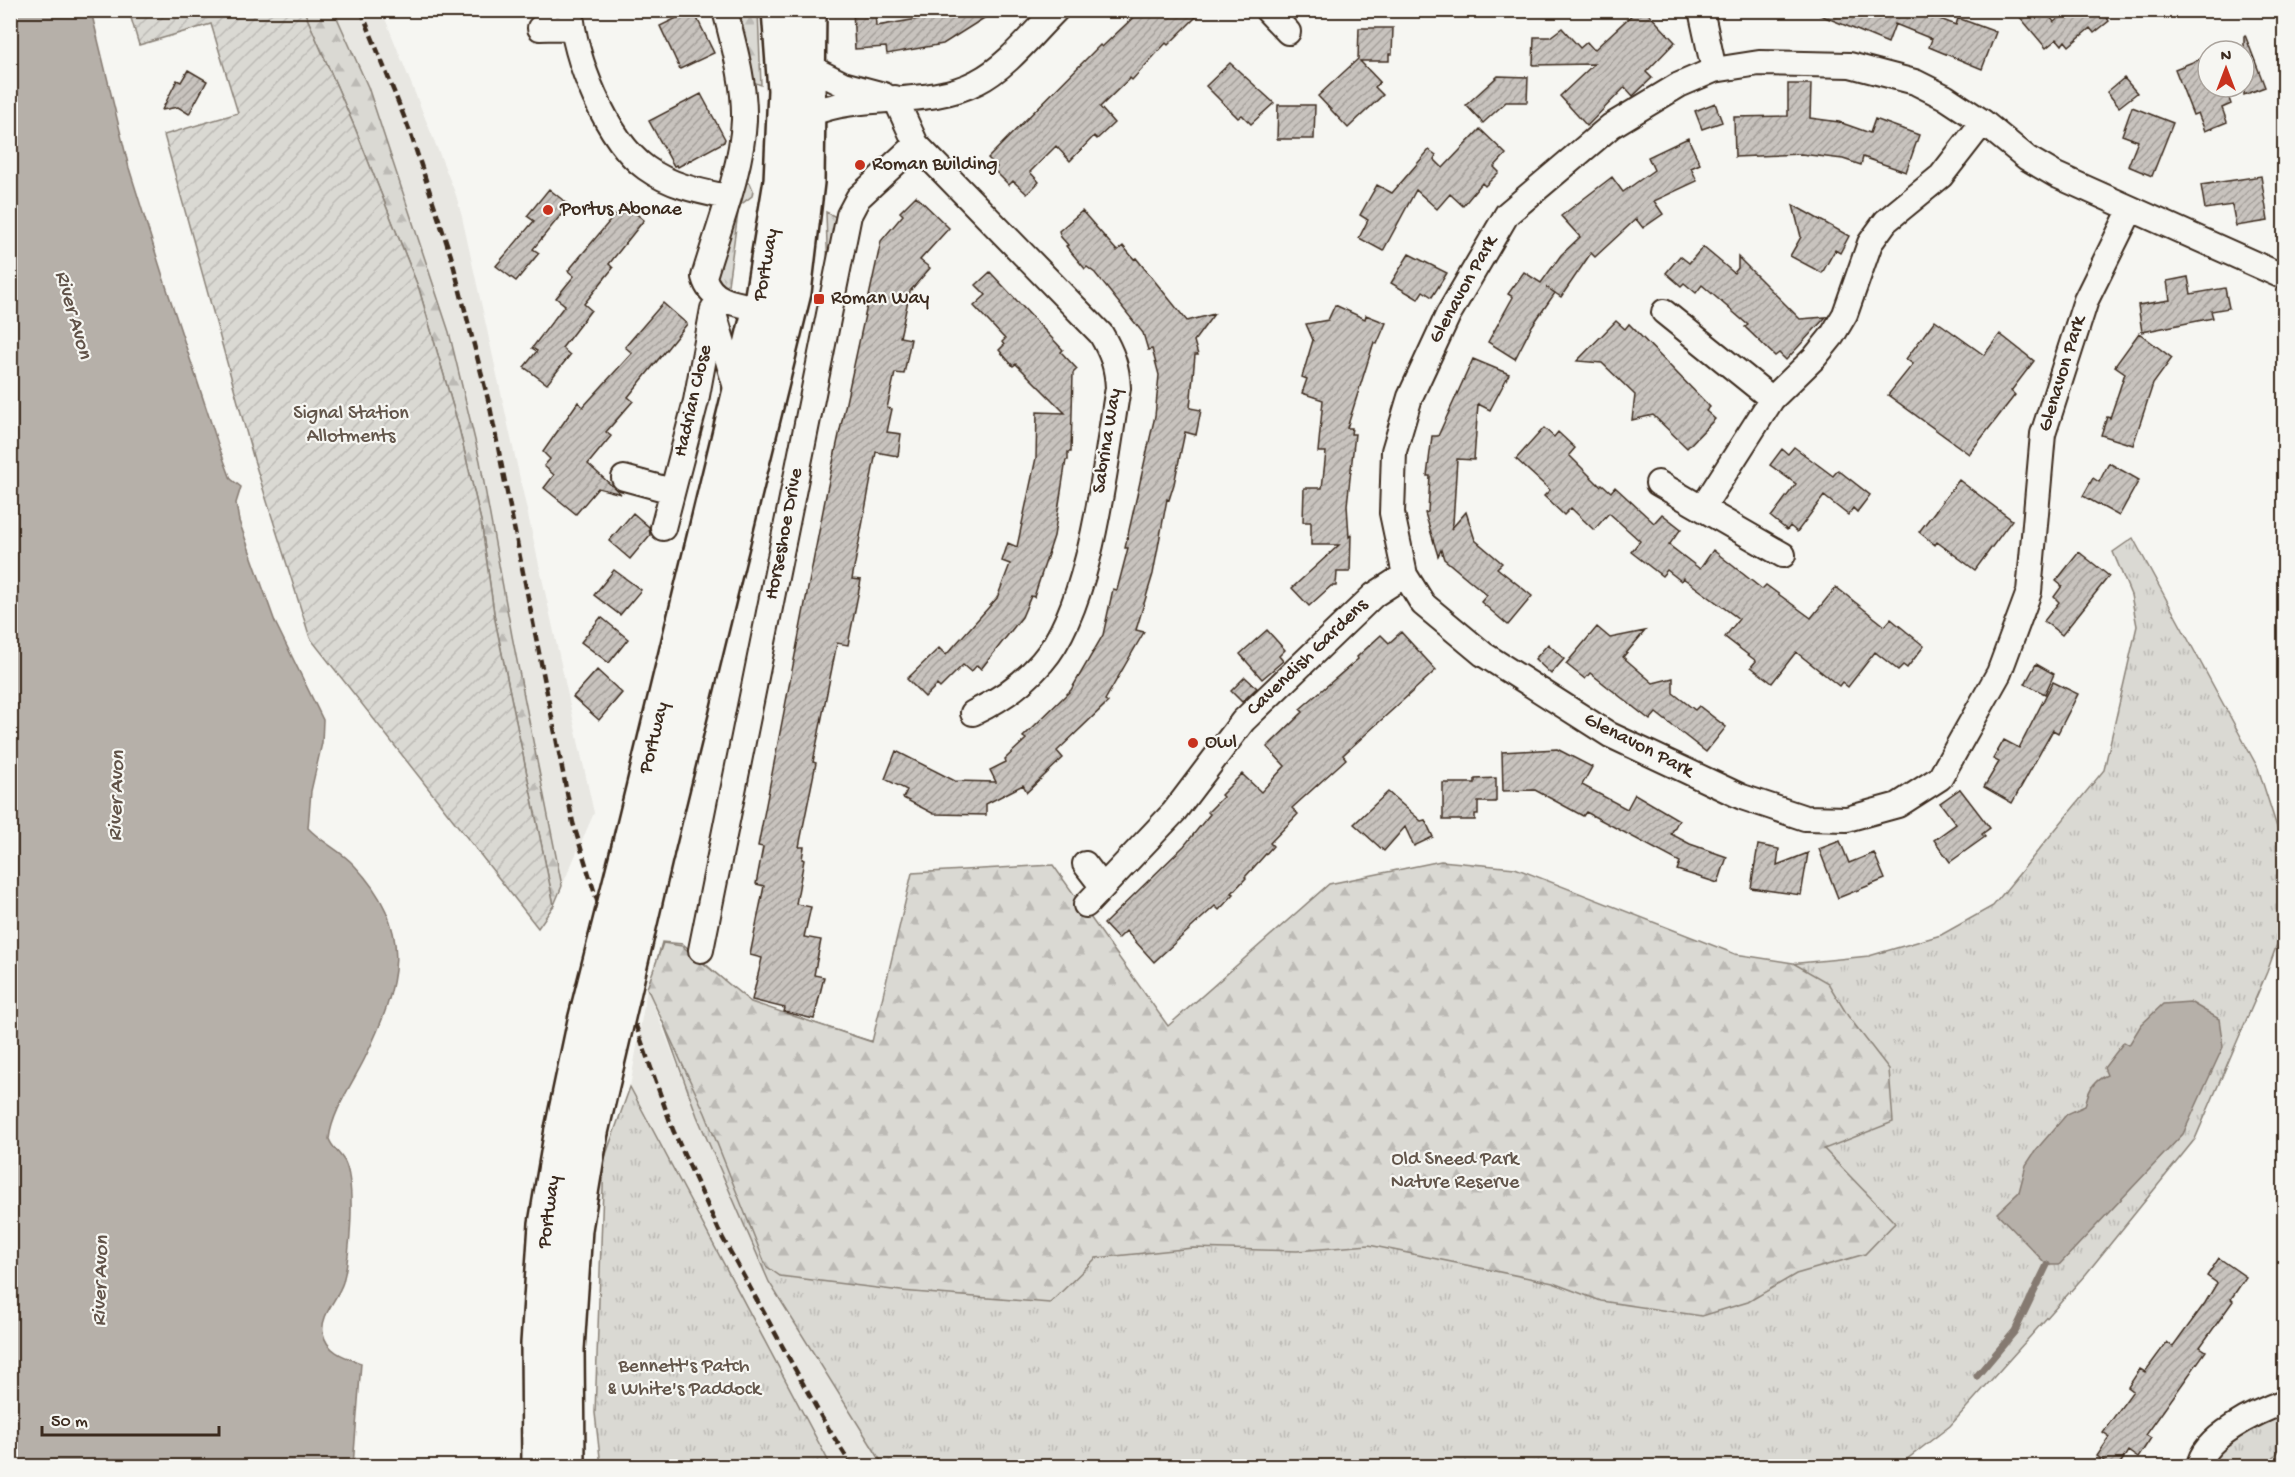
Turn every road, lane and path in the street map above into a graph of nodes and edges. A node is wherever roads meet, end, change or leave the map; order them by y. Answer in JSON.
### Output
{"nodes":[{"id":1,"x":725,"y":10,"type":"edge"},
{"id":2,"x":779,"y":10,"type":"edge"},
{"id":3,"x":809,"y":10,"type":"edge"},
{"id":4,"x":1056,"y":10,"type":"edge"},
{"id":5,"x":1267,"y":10,"type":"edge"},
{"id":6,"x":1701,"y":10,"type":"edge"},
{"id":7,"x":572,"y":19,"type":"edge"},
{"id":8,"x":540,"y":28,"type":"dead end"},
{"id":9,"x":1287,"y":32,"type":"dead end"},
{"id":10,"x":809,"y":67,"type":"junction"},
{"id":11,"x":1714,"y":70,"type":"junction"},
{"id":12,"x":895,"y":98,"type":"junction"},
{"id":13,"x":810,"y":114,"type":"junction"},
{"id":14,"x":1983,"y":122,"type":"junction"},
{"id":15,"x":916,"y":144,"type":"junction"},
{"id":16,"x":727,"y":197,"type":"junction"},
{"id":17,"x":2131,"y":208,"type":"junction"},
{"id":18,"x":2284,"y":277,"type":"edge"},
{"id":19,"x":710,"y":298,"type":"junction"},
{"id":20,"x":760,"y":308,"type":"junction"},
{"id":21,"x":1664,"y":312,"type":"dead end"},
{"id":22,"x":739,"y":397,"type":"junction"},
{"id":23,"x":1772,"y":399,"type":"junction"},
{"id":24,"x":624,"y":478,"type":"dead end"},
{"id":25,"x":1658,"y":483,"type":"dead end"},
{"id":26,"x":672,"y":491,"type":"junction"},
{"id":27,"x":1703,"y":507,"type":"junction"},
{"id":28,"x":663,"y":528,"type":"dead end"},
{"id":29,"x":1783,"y":555,"type":"dead end"},
{"id":30,"x":1405,"y":575,"type":"junction"},
{"id":31,"x":973,"y":713,"type":"dead end"},
{"id":32,"x":643,"y":851,"type":"junction"},
{"id":33,"x":1085,"y":864,"type":"dead end"},
{"id":34,"x":1102,"y":886,"type":"junction"},
{"id":35,"x":1086,"y":905,"type":"dead end"},
{"id":36,"x":701,"y":950,"type":"dead end"},
{"id":37,"x":577,"y":1131,"type":"junction"},
{"id":38,"x":2284,"y":1402,"type":"edge"},
{"id":39,"x":539,"y":1467,"type":"edge"},
{"id":40,"x":568,"y":1467,"type":"edge"},
{"id":41,"x":2199,"y":1467,"type":"edge"}],
"edges":[{"from":1,"to":16,"type":"street","name":"Hadrian Close"},
{"from":2,"to":20,"type":"highway","name":"Portway"},
{"from":3,"to":10,"type":"highway","name":"Portway"},
{"from":4,"to":12,"type":"street"},
{"from":5,"to":9,"type":"street"},
{"from":6,"to":11,"type":"street"},
{"from":7,"to":8,"type":"street"},
{"from":7,"to":16,"type":"street"},
{"from":10,"to":12,"type":"street"},
{"from":10,"to":13,"type":"highway","name":"Portway"},
{"from":11,"to":14,"type":"street","name":"Glenavon Park"},
{"from":11,"to":30,"type":"street","name":"Glenavon Park"},
{"from":12,"to":13,"type":"street"},
{"from":12,"to":15,"type":"street","name":"Sabrina Way"},
{"from":13,"to":32,"type":"highway","name":"Portway"},
{"from":14,"to":17,"type":"street","name":"Glenavon Park"},
{"from":14,"to":23,"type":"street"},
{"from":15,"to":31,"type":"street","name":"Sabrina Way"},
{"from":15,"to":36,"type":"street","name":"Horseshoe Drive"},
{"from":16,"to":19,"type":"street","name":"Hadrian Close"},
{"from":17,"to":18,"type":"street","name":"Glenavon Park"},
{"from":17,"to":30,"type":"street","name":"Glenavon Park"},
{"from":19,"to":20,"type":"street"},
{"from":19,"to":22,"type":"street","name":"Hadrian Close"},
{"from":19,"to":26,"type":"street","name":"Hadrian Close"},
{"from":20,"to":22,"type":"highway","name":"Portway"},
{"from":21,"to":23,"type":"street"},
{"from":22,"to":32,"type":"highway","name":"Portway"},
{"from":23,"to":27,"type":"street"},
{"from":24,"to":26,"type":"street"},
{"from":25,"to":27,"type":"street"},
{"from":26,"to":28,"type":"street","name":"Hadrian Close"},
{"from":27,"to":29,"type":"street"},
{"from":30,"to":34,"type":"street","name":"Cavendish Gardens"},
{"from":32,"to":37,"type":"highway","name":"Portway","bridge":true},
{"from":33,"to":34,"type":"street"},
{"from":34,"to":35,"type":"street","name":"Cavendish Gardens"},
{"from":37,"to":39,"type":"highway","name":"Portway"},
{"from":37,"to":40,"type":"highway","name":"Portway"},
{"from":38,"to":41,"type":"street"}]}
